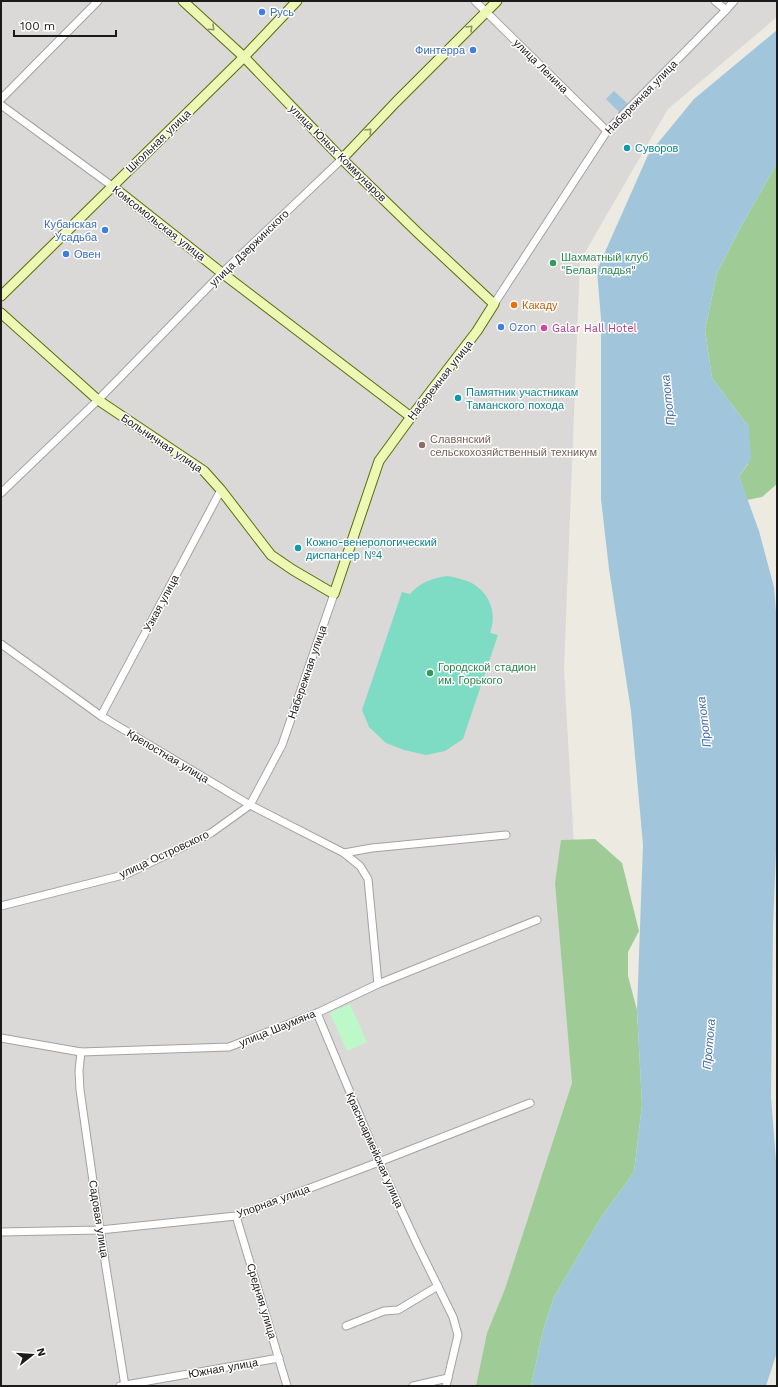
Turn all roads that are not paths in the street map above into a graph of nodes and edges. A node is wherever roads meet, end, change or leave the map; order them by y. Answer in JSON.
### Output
{"nodes":[{"id":1,"x":98,"y":1,"type":"edge"},
{"id":2,"x":184,"y":1,"type":"edge"},
{"id":3,"x":297,"y":1,"type":"edge"},
{"id":4,"x":475,"y":1,"type":"edge"},
{"id":5,"x":497,"y":1,"type":"edge"},
{"id":6,"x":715,"y":1,"type":"edge"},
{"id":7,"x":734,"y":1,"type":"edge"},
{"id":8,"x":726,"y":10,"type":"junction"},
{"id":9,"x":486,"y":12,"type":"junction"},
{"id":10,"x":244,"y":57,"type":"junction"},
{"id":11,"x":1,"y":99,"type":"edge"},
{"id":12,"x":1,"y":105,"type":"edge"},
{"id":13,"x":607,"y":131,"type":"junction"},
{"id":14,"x":342,"y":159,"type":"junction"},
{"id":15,"x":112,"y":186,"type":"junction"},
{"id":16,"x":222,"y":272,"type":"junction"},
{"id":17,"x":1,"y":296,"type":"edge"},
{"id":18,"x":494,"y":304,"type":"junction"},
{"id":19,"x":1,"y":313,"type":"edge"},
{"id":20,"x":98,"y":400,"type":"junction"},
{"id":21,"x":411,"y":417,"type":"junction"},
{"id":22,"x":221,"y":490,"type":"junction"},
{"id":23,"x":1,"y":493,"type":"edge"},
{"id":24,"x":334,"y":594,"type":"junction"},
{"id":25,"x":1,"y":644,"type":"edge"},
{"id":26,"x":101,"y":716,"type":"junction"},
{"id":27,"x":250,"y":805,"type":"junction"},
{"id":28,"x":506,"y":835,"type":"dead end"},
{"id":29,"x":344,"y":853,"type":"junction"},
{"id":30,"x":1,"y":906,"type":"edge"},
{"id":31,"x":536,"y":920,"type":"dead end"},
{"id":32,"x":378,"y":984,"type":"junction"},
{"id":33,"x":317,"y":1012,"type":"junction"},
{"id":34,"x":1,"y":1038,"type":"edge"},
{"id":35,"x":81,"y":1052,"type":"junction"},
{"id":36,"x":530,"y":1103,"type":"dead end"},
{"id":37,"x":379,"y":1162,"type":"junction"},
{"id":38,"x":236,"y":1216,"type":"junction"},
{"id":39,"x":100,"y":1230,"type":"junction"},
{"id":40,"x":1,"y":1232,"type":"edge"},
{"id":41,"x":438,"y":1286,"type":"junction"},
{"id":42,"x":346,"y":1326,"type":"dead end"},
{"id":43,"x":279,"y":1358,"type":"junction"},
{"id":44,"x":448,"y":1378,"type":"junction"},
{"id":45,"x":123,"y":1386,"type":"edge"},
{"id":46,"x":287,"y":1386,"type":"edge"},
{"id":47,"x":413,"y":1386,"type":"edge"},
{"id":48,"x":446,"y":1386,"type":"edge"}],
"edges":[{"from":1,"to":11,"type":"street"},
{"from":2,"to":10,"type":"street","name":"улица Юных Коммунаров","one_way":true},
{"from":3,"to":10,"type":"street","name":"Школьная улица"},
{"from":4,"to":9,"type":"street","name":"улица Ленина"},
{"from":5,"to":9,"type":"street","name":"улица Дзержинского"},
{"from":6,"to":8,"type":"street"},
{"from":7,"to":8,"type":"street","name":"Набережная улица"},
{"from":8,"to":13,"type":"street","name":"Набережная улица"},
{"from":9,"to":13,"type":"street","name":"улица Ленина"},
{"from":14,"to":9,"type":"street","name":"улица Дзержинского","one_way":true},
{"from":10,"to":14,"type":"street","name":"улица Юных Коммунаров"},
{"from":10,"to":15,"type":"street","name":"Школьная улица"},
{"from":12,"to":15,"type":"street","name":"Комсомольская улица"},
{"from":13,"to":18,"type":"street","name":"Набережная улица"},
{"from":14,"to":16,"type":"street","name":"улица Дзержинского"},
{"from":14,"to":18,"type":"street","name":"улица Юных Коммунаров"},
{"from":15,"to":16,"type":"street","name":"Комсомольская улица"},
{"from":15,"to":17,"type":"street","name":"Школьная улица"},
{"from":16,"to":20,"type":"street","name":"улица Дзержинского"},
{"from":16,"to":21,"type":"street","name":"Комсомольская улица"},
{"from":18,"to":21,"type":"street","name":"Набережная улица"},
{"from":19,"to":20,"type":"street","name":"Больничная улица"},
{"from":20,"to":22,"type":"street","name":"Больничная улица"},
{"from":20,"to":23,"type":"street","name":"улица Дзержинского"},
{"from":21,"to":24,"type":"street","name":"Набережная улица"},
{"from":22,"to":24,"type":"street","name":"Больничная улица"},
{"from":22,"to":26,"type":"street","name":"Узкая улица"},
{"from":24,"to":27,"type":"street","name":"Набережная улица"},
{"from":25,"to":26,"type":"street","name":"Крепостная улица"},
{"from":26,"to":27,"type":"street","name":"Крепостная улица"},
{"from":27,"to":29,"type":"street","name":"Крепостная улица"},
{"from":27,"to":30,"type":"street","name":"улица Островского"},
{"from":28,"to":29,"type":"street"},
{"from":29,"to":32,"type":"street","name":"Крепостная улица"},
{"from":31,"to":32,"type":"street","name":"улица Шаумяна"},
{"from":32,"to":33,"type":"street","name":"улица Шаумяна"},
{"from":33,"to":35,"type":"street","name":"улица Шаумяна"},
{"from":33,"to":37,"type":"street","name":"Красноармейская улица"},
{"from":34,"to":35,"type":"street","name":"улица Шаумяна"},
{"from":35,"to":39,"type":"street","name":"Садовая улица"},
{"from":36,"to":37,"type":"street","name":"Упорная улица"},
{"from":37,"to":38,"type":"street","name":"Упорная улица"},
{"from":37,"to":41,"type":"street","name":"Красноармейская улица"},
{"from":38,"to":39,"type":"street","name":"Упорная улица"},
{"from":38,"to":43,"type":"street","name":"Средняя улица"},
{"from":39,"to":40,"type":"street","name":"Упорная улица"},
{"from":39,"to":45,"type":"street","name":"Садовая улица"},
{"from":41,"to":42,"type":"street"},
{"from":41,"to":44,"type":"street","name":"Красноармейская улица"},
{"from":43,"to":45,"type":"street","name":"Южная улица"},
{"from":43,"to":46,"type":"street","name":"Средняя улица"},
{"from":44,"to":47,"type":"street"},
{"from":44,"to":48,"type":"street","name":"Красноармейская улица"}]}
